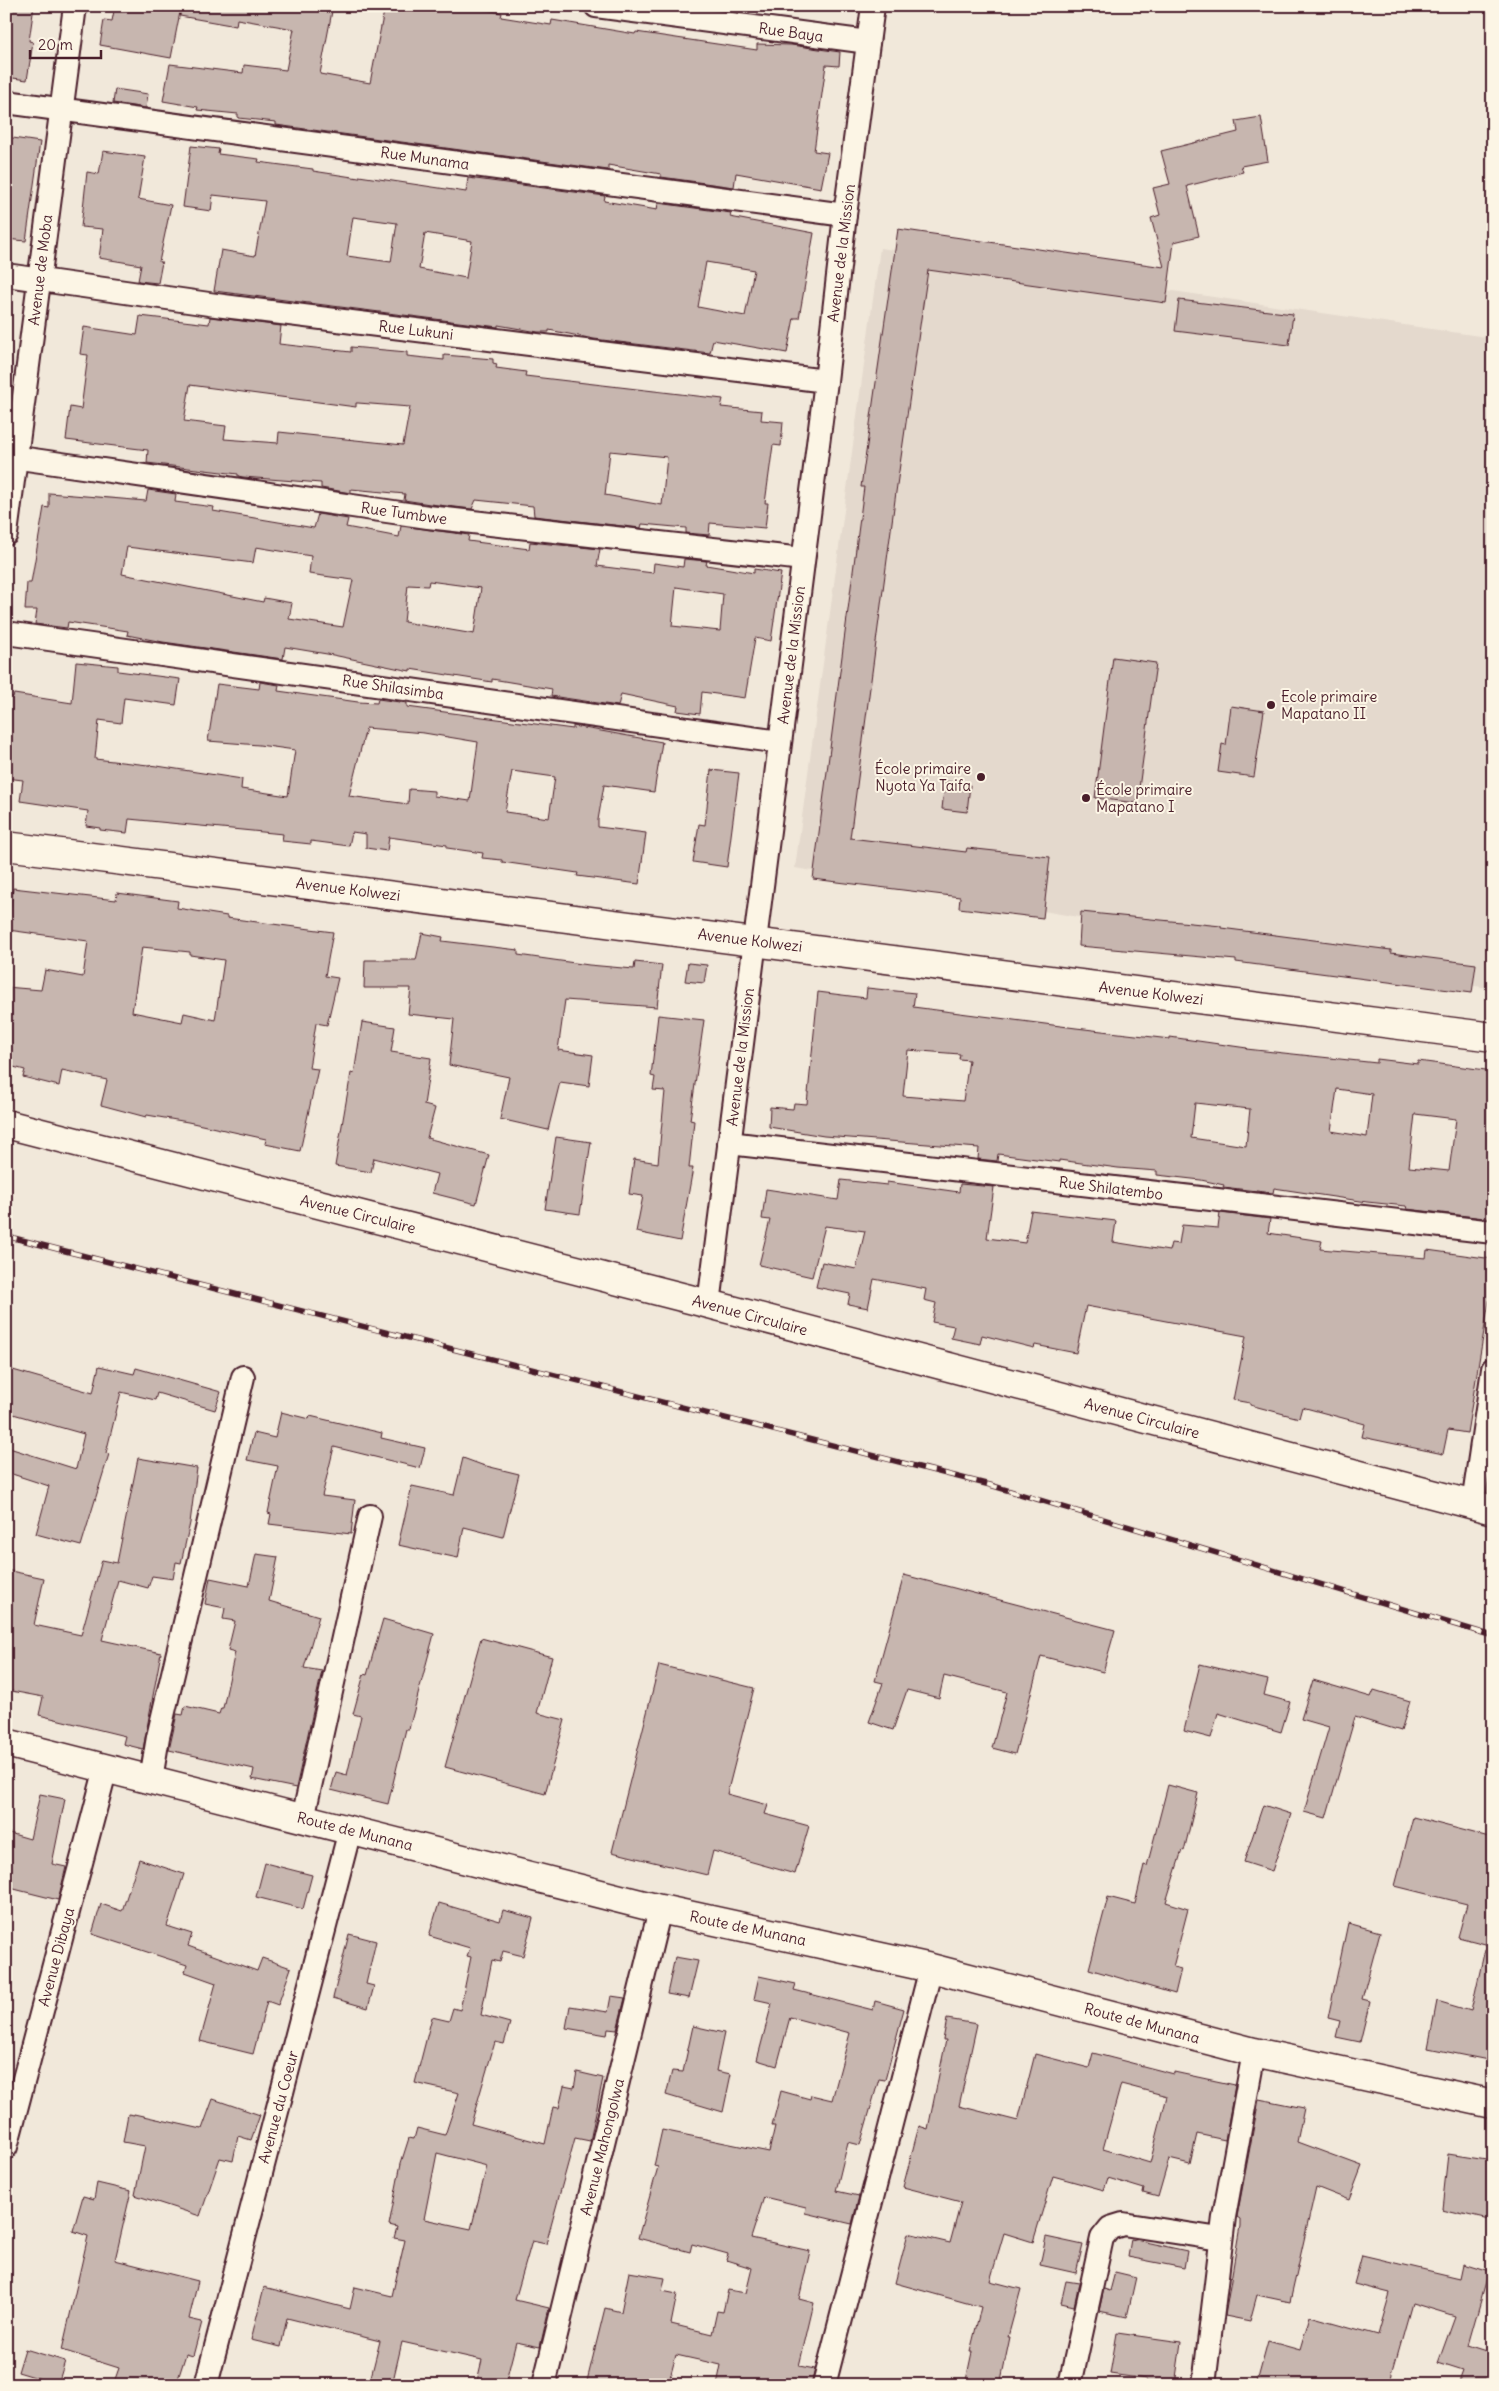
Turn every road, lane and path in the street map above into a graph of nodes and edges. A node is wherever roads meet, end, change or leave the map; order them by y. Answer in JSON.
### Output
{"nodes":[{"id":1,"x":75,"y":6,"type":"edge"},
{"id":2,"x":596,"y":6,"type":"edge"},
{"id":3,"x":873,"y":6,"type":"edge"},
{"id":4,"x":868,"y":42,"type":"junction"},
{"id":5,"x":6,"y":102,"type":"edge"},
{"id":6,"x":61,"y":109,"type":"junction"},
{"id":7,"x":845,"y":215,"type":"junction"},
{"id":8,"x":6,"y":275,"type":"edge"},
{"id":9,"x":39,"y":279,"type":"junction"},
{"id":10,"x":826,"y":381,"type":"junction"},
{"id":11,"x":11,"y":456,"type":"edge"},
{"id":12,"x":6,"y":534,"type":"edge"},
{"id":13,"x":803,"y":559,"type":"junction"},
{"id":14,"x":6,"y":632,"type":"edge"},
{"id":15,"x":780,"y":742,"type":"junction"},
{"id":16,"x":6,"y":846,"type":"edge"},
{"id":17,"x":755,"y":941,"type":"junction"},
{"id":18,"x":1493,"y":1038,"type":"edge"},
{"id":19,"x":6,"y":1124,"type":"edge"},
{"id":20,"x":729,"y":1143,"type":"junction"},
{"id":21,"x":1493,"y":1232,"type":"edge"},
{"id":22,"x":709,"y":1304,"type":"junction"},
{"id":23,"x":1493,"y":1369,"type":"edge"},
{"id":24,"x":243,"y":1378,"type":"dead end"},
{"id":25,"x":1490,"y":1414,"type":"edge"},
{"id":26,"x":1483,"y":1507,"type":"edge"},
{"id":27,"x":370,"y":1516,"type":"dead end"},
{"id":28,"x":6,"y":1743,"type":"edge"},
{"id":29,"x":106,"y":1768,"type":"junction"},
{"id":30,"x":151,"y":1779,"type":"junction"},
{"id":31,"x":303,"y":1818,"type":"junction"},
{"id":32,"x":350,"y":1830,"type":"junction"},
{"id":33,"x":660,"y":1909,"type":"junction"},
{"id":34,"x":931,"y":1968,"type":"junction"},
{"id":35,"x":1254,"y":2052,"type":"junction"},
{"id":36,"x":1493,"y":2104,"type":"edge"},
{"id":37,"x":6,"y":2147,"type":"edge"},
{"id":38,"x":1220,"y":2240,"type":"junction"},
{"id":39,"x":206,"y":2385,"type":"edge"},
{"id":40,"x":544,"y":2385,"type":"edge"},
{"id":41,"x":824,"y":2385,"type":"edge"},
{"id":42,"x":1070,"y":2385,"type":"edge"},
{"id":43,"x":1204,"y":2385,"type":"edge"}],
"edges":[{"from":1,"to":6,"type":"street","name":"Avenue de Moba"},
{"from":2,"to":4,"type":"street","name":"Rue Baya"},
{"from":3,"to":4,"type":"street","name":"Avenue de la Mission"},
{"from":4,"to":7,"type":"street","name":"Avenue de la Mission"},
{"from":5,"to":6,"type":"street","name":"Rue Munama"},
{"from":6,"to":7,"type":"street","name":"Rue Munama"},
{"from":6,"to":9,"type":"street","name":"Avenue de Moba"},
{"from":7,"to":10,"type":"street","name":"Avenue de la Mission"},
{"from":8,"to":9,"type":"street","name":"Rue Lukuni"},
{"from":9,"to":10,"type":"street","name":"Rue Lukuni"},
{"from":9,"to":11,"type":"street","name":"Avenue de Moba"},
{"from":10,"to":13,"type":"street","name":"Avenue de la Mission"},
{"from":11,"to":12,"type":"street","name":"Avenue de Moba"},
{"from":11,"to":13,"type":"street","name":"Rue Tumbwe"},
{"from":13,"to":15,"type":"street","name":"Avenue de la Mission"},
{"from":14,"to":15,"type":"street","name":"Rue Shilasimba"},
{"from":15,"to":17,"type":"street","name":"Avenue de la Mission"},
{"from":16,"to":17,"type":"street","name":"Avenue Kolwezi"},
{"from":17,"to":18,"type":"street","name":"Avenue Kolwezi"},
{"from":17,"to":20,"type":"street","name":"Avenue de la Mission"},
{"from":19,"to":22,"type":"street","name":"Avenue Circulaire"},
{"from":20,"to":21,"type":"street","name":"Rue Shilatembo"},
{"from":20,"to":22,"type":"street","name":"Avenue de la Mission"},
{"from":22,"to":26,"type":"street","name":"Avenue Circulaire"},
{"from":23,"to":25,"type":"street"},
{"from":24,"to":30,"type":"street"},
{"from":25,"to":26,"type":"street"},
{"from":27,"to":31,"type":"street"},
{"from":28,"to":29,"type":"street","name":"Route de Munana"},
{"from":29,"to":30,"type":"street","name":"Route de Munana"},
{"from":29,"to":37,"type":"street","name":"Avenue Dibaya"},
{"from":30,"to":31,"type":"street","name":"Route de Munana"},
{"from":31,"to":32,"type":"street","name":"Route de Munana"},
{"from":32,"to":33,"type":"street","name":"Route de Munana"},
{"from":32,"to":39,"type":"street","name":"Avenue du Coeur"},
{"from":33,"to":34,"type":"street","name":"Route de Munana"},
{"from":33,"to":40,"type":"street","name":"Avenue Mahongolwa"},
{"from":34,"to":35,"type":"street","name":"Route de Munana"},
{"from":34,"to":41,"type":"street"},
{"from":35,"to":36,"type":"street","name":"Route de Munana"},
{"from":35,"to":38,"type":"street"},
{"from":38,"to":42,"type":"street"},
{"from":38,"to":43,"type":"street"}]}
